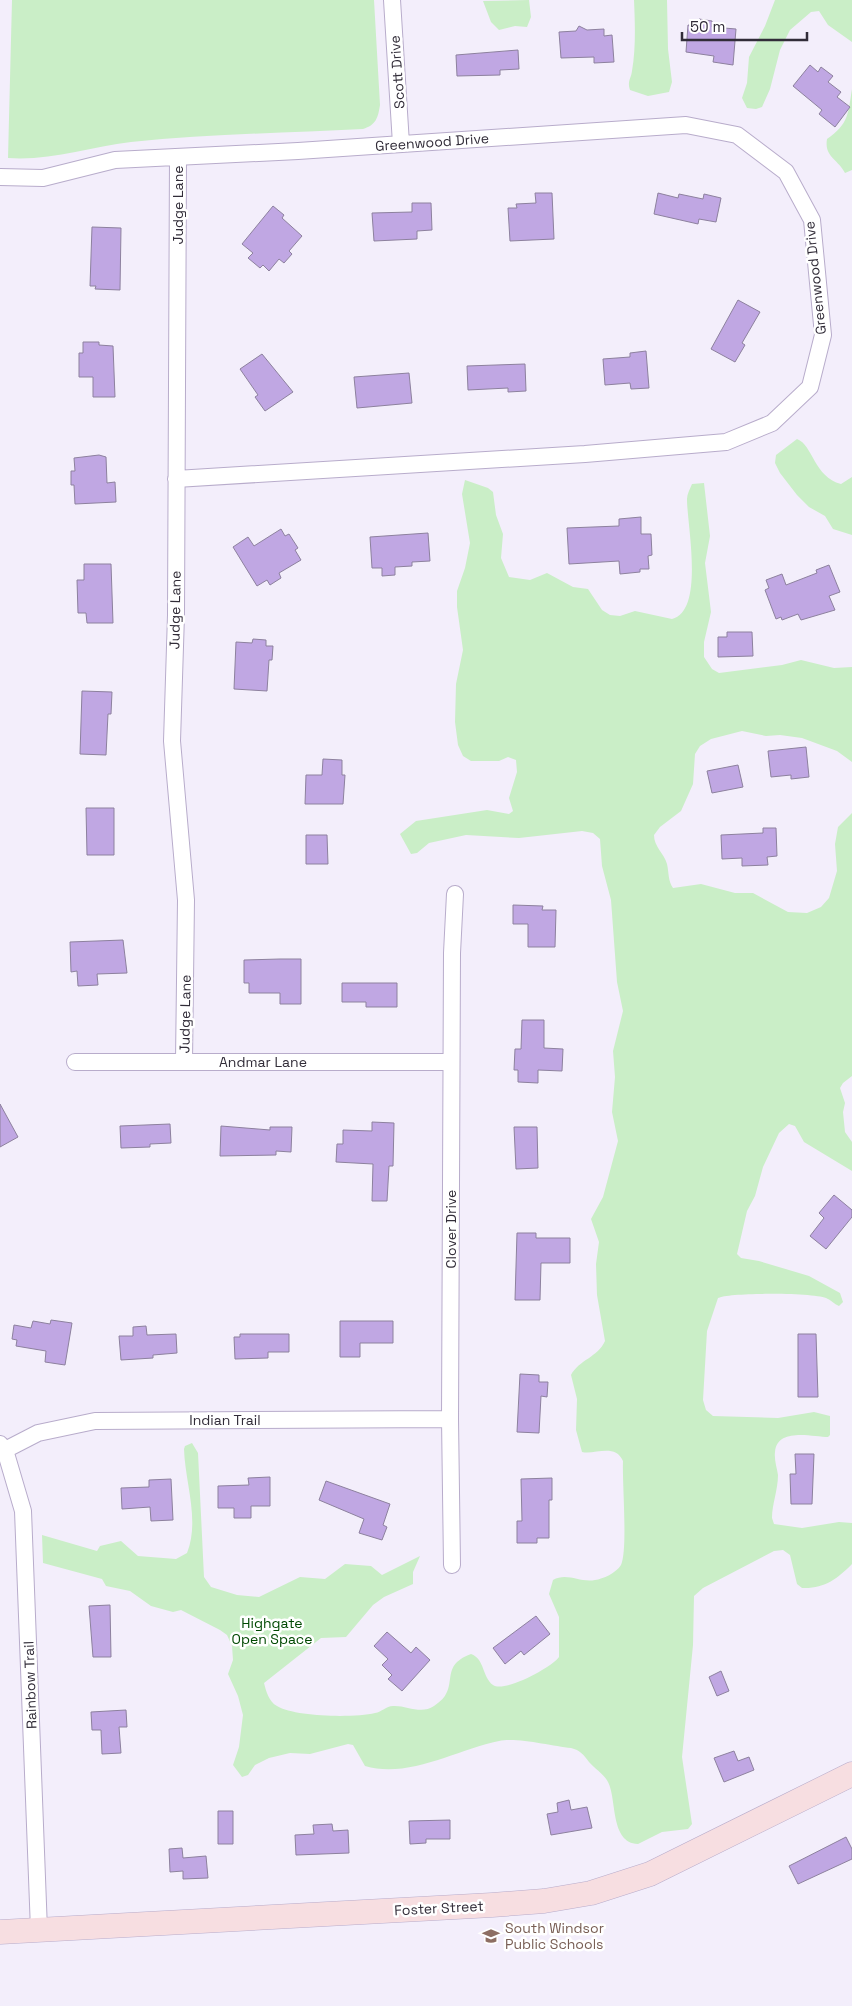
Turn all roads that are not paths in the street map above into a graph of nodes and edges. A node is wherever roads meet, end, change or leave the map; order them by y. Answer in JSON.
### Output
{"nodes":[{"id":1,"x":392,"y":0,"type":"edge"},
{"id":2,"x":401,"y":144,"type":"junction"},
{"id":3,"x":178,"y":157,"type":"junction"},
{"id":4,"x":0,"y":177,"type":"edge"},
{"id":5,"x":176,"y":479,"type":"junction"},
{"id":6,"x":455,"y":894,"type":"dead end"},
{"id":7,"x":184,"y":1061,"type":"junction"},
{"id":8,"x":76,"y":1062,"type":"dead end"},
{"id":9,"x":451,"y":1062,"type":"junction"},
{"id":10,"x":450,"y":1419,"type":"junction"},
{"id":11,"x":2,"y":1447,"type":"edge"},
{"id":12,"x":452,"y":1565,"type":"dead end"},
{"id":13,"x":852,"y":1774,"type":"edge"},
{"id":14,"x":40,"y":1930,"type":"junction"},
{"id":15,"x":0,"y":1932,"type":"edge"}],
"edges":[{"from":1,"to":2,"type":"street","name":"Scott Drive"},
{"from":2,"to":3,"type":"street","name":"Greenwood Drive"},
{"from":2,"to":5,"type":"street","name":"Greenwood Drive"},
{"from":3,"to":4,"type":"street","name":"Greenwood Drive"},
{"from":3,"to":5,"type":"street","name":"Judge Lane"},
{"from":5,"to":7,"type":"street","name":"Judge Lane"},
{"from":6,"to":9,"type":"street","name":"Clover Drive"},
{"from":7,"to":8,"type":"street","name":"Andmar Lane"},
{"from":7,"to":9,"type":"street","name":"Andmar Lane"},
{"from":9,"to":10,"type":"street","name":"Clover Drive"},
{"from":10,"to":11,"type":"street","name":"Indian Trail"},
{"from":10,"to":12,"type":"street","name":"Clover Drive"},
{"from":11,"to":14,"type":"street","name":"Rainbow Trail"},
{"from":13,"to":14,"type":"street","name":"Foster Street"},
{"from":14,"to":15,"type":"street","name":"Foster Street"}]}
